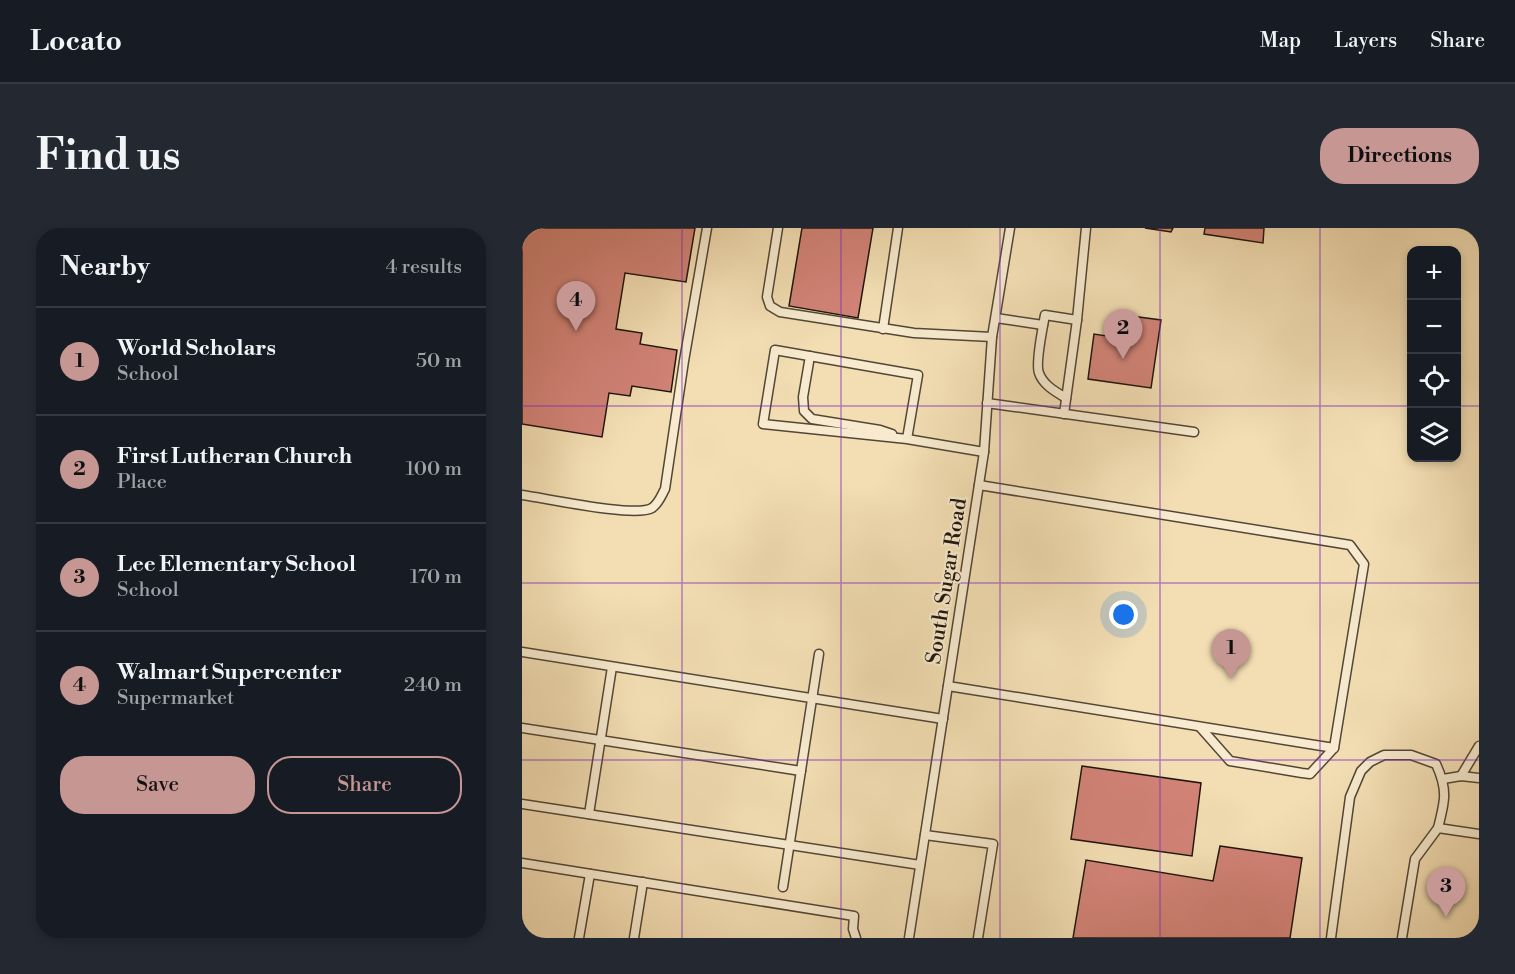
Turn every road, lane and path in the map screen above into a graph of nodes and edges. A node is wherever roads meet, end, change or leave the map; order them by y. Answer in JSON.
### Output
{"nodes":[{"id":1,"x":707,"y":228,"type":"edge"},
{"id":2,"x":778,"y":228,"type":"edge"},
{"id":3,"x":898,"y":228,"type":"edge"},
{"id":4,"x":1010,"y":228,"type":"edge"},
{"id":5,"x":1086,"y":228,"type":"edge"},
{"id":6,"x":996,"y":318,"type":"junction"},
{"id":7,"x":1077,"y":320,"type":"junction"},
{"id":8,"x":1043,"y":325,"type":"junction"},
{"id":9,"x":883,"y":328,"type":"junction"},
{"id":10,"x":992,"y":337,"type":"junction"},
{"id":11,"x":810,"y":356,"type":"junction"},
{"id":12,"x":1066,"y":398,"type":"junction"},
{"id":13,"x":987,"y":403,"type":"junction"},
{"id":14,"x":1064,"y":414,"type":"junction"},
{"id":15,"x":1194,"y":432,"type":"dead end"},
{"id":16,"x":907,"y":439,"type":"junction"},
{"id":17,"x":984,"y":452,"type":"junction"},
{"id":18,"x":979,"y":485,"type":"junction"},
{"id":19,"x":522,"y":495,"type":"edge"},
{"id":20,"x":522,"y":652,"type":"edge"},
{"id":21,"x":819,"y":654,"type":"dead end"},
{"id":22,"x":612,"y":667,"type":"junction"},
{"id":23,"x":948,"y":686,"type":"junction"},
{"id":24,"x":813,"y":698,"type":"junction"},
{"id":25,"x":943,"y":719,"type":"junction"},
{"id":26,"x":1200,"y":726,"type":"junction"},
{"id":27,"x":522,"y":728,"type":"edge"},
{"id":28,"x":601,"y":741,"type":"junction"},
{"id":29,"x":1479,"y":746,"type":"edge"},
{"id":30,"x":1334,"y":748,"type":"junction"},
{"id":31,"x":801,"y":771,"type":"junction"},
{"id":32,"x":1461,"y":776,"type":"junction"},
{"id":33,"x":1479,"y":778,"type":"edge"},
{"id":34,"x":1443,"y":779,"type":"junction"},
{"id":35,"x":522,"y":804,"type":"edge"},
{"id":36,"x":589,"y":814,"type":"junction"},
{"id":37,"x":1438,"y":828,"type":"junction"},
{"id":38,"x":1479,"y":834,"type":"edge"},
{"id":39,"x":925,"y":835,"type":"junction"},
{"id":40,"x":789,"y":845,"type":"junction"},
{"id":41,"x":522,"y":863,"type":"edge"},
{"id":42,"x":920,"y":865,"type":"junction"},
{"id":43,"x":590,"y":874,"type":"junction"},
{"id":44,"x":643,"y":882,"type":"junction"},
{"id":45,"x":783,"y":886,"type":"dead end"},
{"id":46,"x":579,"y":938,"type":"edge"},
{"id":47,"x":634,"y":938,"type":"edge"},
{"id":48,"x":856,"y":938,"type":"edge"},
{"id":49,"x":909,"y":938,"type":"edge"},
{"id":50,"x":978,"y":938,"type":"edge"},
{"id":51,"x":1331,"y":938,"type":"edge"},
{"id":52,"x":1402,"y":938,"type":"edge"}],
"edges":[{"from":1,"to":19,"type":"lane"},
{"from":2,"to":9,"type":"lane"},
{"from":3,"to":9,"type":"lane"},
{"from":4,"to":6,"type":"lane","name":"South Sugar Road"},
{"from":5,"to":7,"type":"lane"},
{"from":6,"to":8,"type":"lane"},
{"from":6,"to":10,"type":"lane","name":"South Sugar Road"},
{"from":7,"to":8,"type":"lane"},
{"from":7,"to":12,"type":"lane"},
{"from":8,"to":12,"type":"lane"},
{"from":9,"to":10,"type":"lane"},
{"from":10,"to":13,"type":"lane","name":"South Sugar Road"},
{"from":11,"to":16,"type":"lane"},
{"from":11,"to":16,"type":"lane"},
{"from":11,"to":16,"type":"lane"},
{"from":12,"to":14,"type":"lane"},
{"from":13,"to":14,"type":"lane"},
{"from":13,"to":17,"type":"lane","name":"South Sugar Road"},
{"from":14,"to":15,"type":"lane"},
{"from":16,"to":17,"type":"lane"},
{"from":17,"to":18,"type":"lane","name":"South Sugar Road"},
{"from":18,"to":23,"type":"lane","name":"South Sugar Road"},
{"from":18,"to":30,"type":"lane"},
{"from":20,"to":22,"type":"lane"},
{"from":21,"to":24,"type":"lane"},
{"from":22,"to":24,"type":"lane"},
{"from":22,"to":28,"type":"lane"},
{"from":23,"to":25,"type":"lane","name":"South Sugar Road"},
{"from":23,"to":26,"type":"lane"},
{"from":24,"to":25,"type":"lane"},
{"from":24,"to":31,"type":"lane"},
{"from":25,"to":39,"type":"lane","name":"South Sugar Road"},
{"from":26,"to":30,"type":"lane"},
{"from":26,"to":30,"type":"lane"},
{"from":27,"to":28,"type":"lane"},
{"from":28,"to":31,"type":"lane"},
{"from":28,"to":36,"type":"lane"},
{"from":29,"to":32,"type":"lane"},
{"from":31,"to":40,"type":"lane"},
{"from":32,"to":33,"type":"lane"},
{"from":32,"to":34,"type":"lane"},
{"from":34,"to":37,"type":"lane"},
{"from":34,"to":51,"type":"lane"},
{"from":35,"to":36,"type":"lane"},
{"from":36,"to":40,"type":"lane"},
{"from":37,"to":38,"type":"lane"},
{"from":37,"to":52,"type":"lane"},
{"from":39,"to":42,"type":"lane","name":"South Sugar Road"},
{"from":39,"to":50,"type":"lane"},
{"from":40,"to":42,"type":"lane"},
{"from":40,"to":45,"type":"lane"},
{"from":41,"to":43,"type":"lane"},
{"from":42,"to":49,"type":"lane","name":"South Sugar Road"},
{"from":43,"to":44,"type":"lane"},
{"from":43,"to":46,"type":"lane"},
{"from":44,"to":47,"type":"lane"},
{"from":44,"to":48,"type":"lane"}]}
